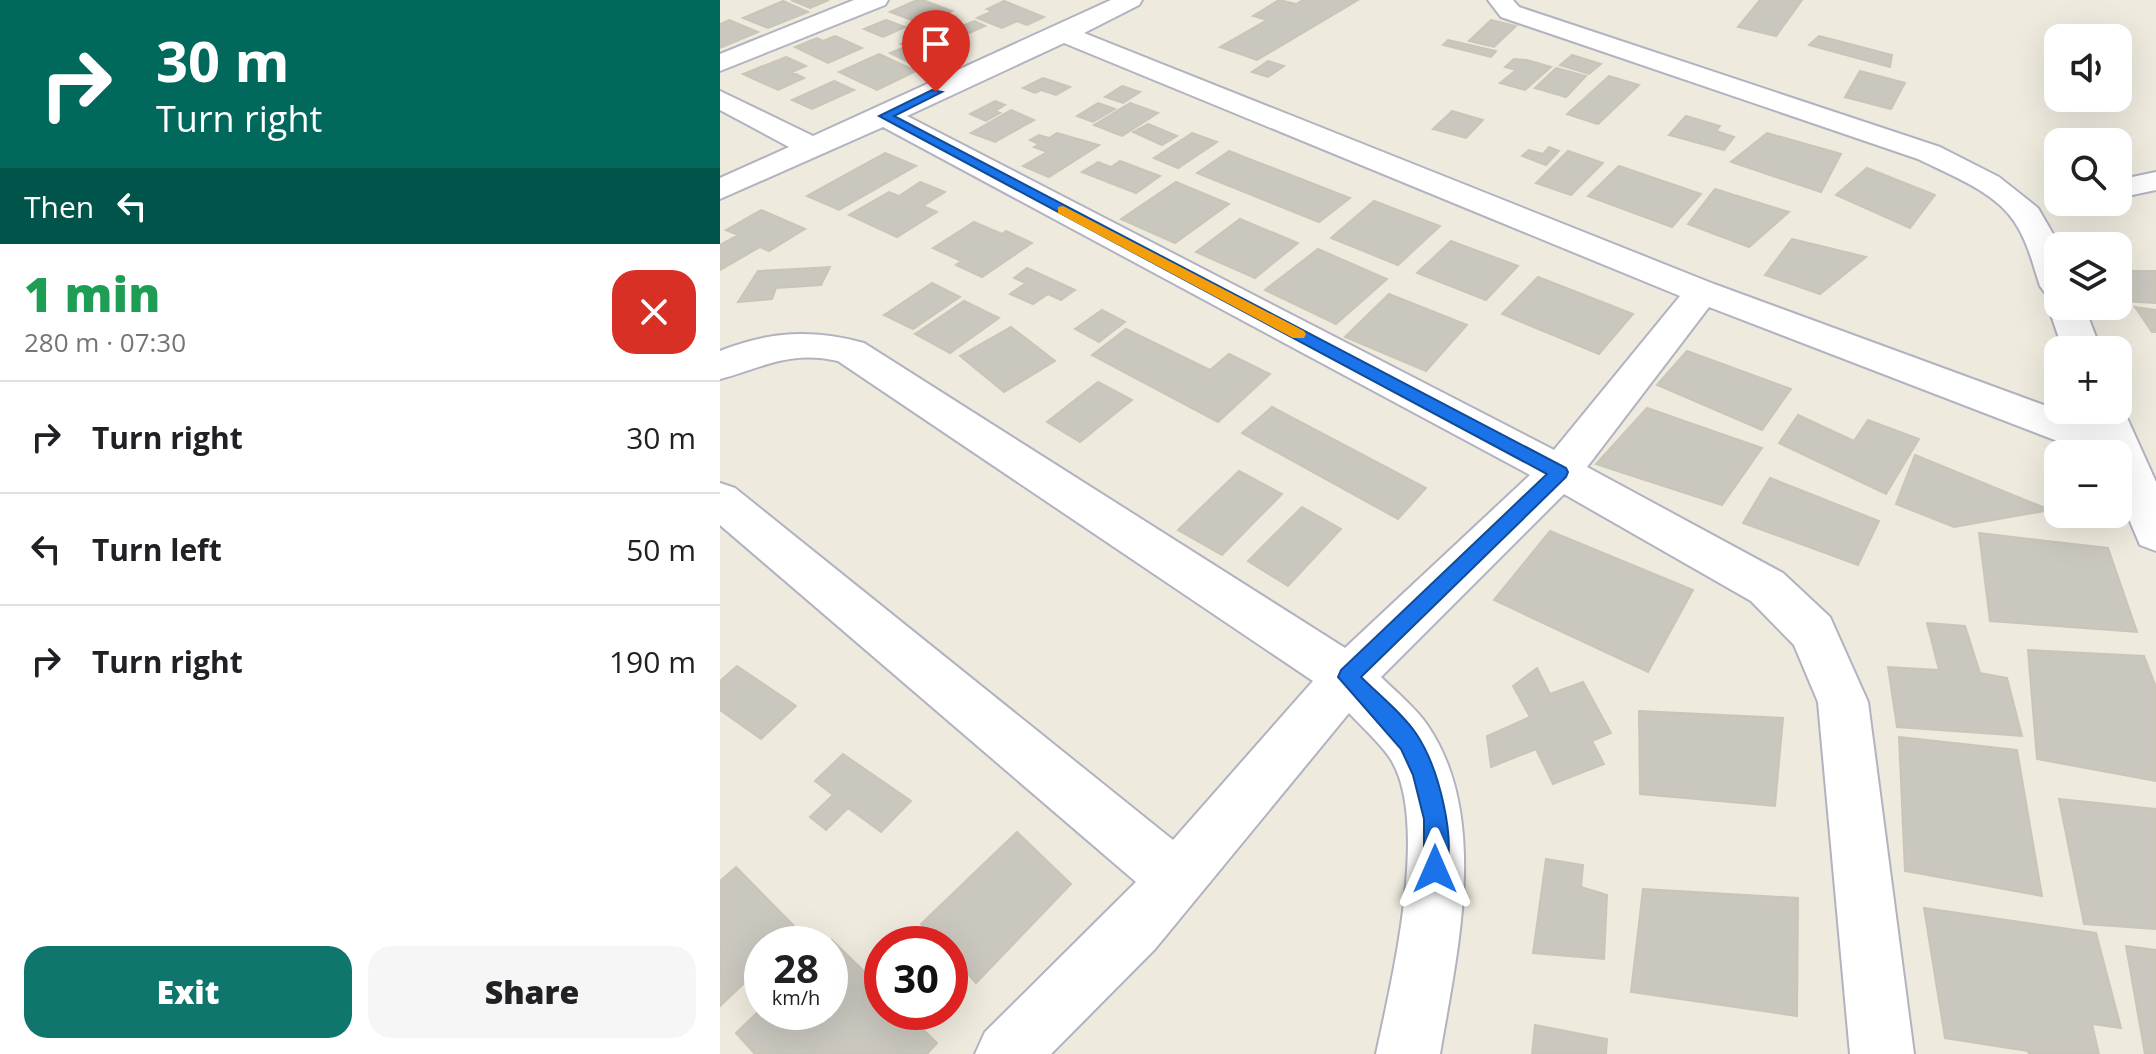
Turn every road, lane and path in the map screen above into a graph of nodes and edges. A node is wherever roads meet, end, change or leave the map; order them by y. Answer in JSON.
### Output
{"nodes":[{"id":1,"x":876,"y":0,"type":"edge"},
{"id":2,"x":1130,"y":0,"type":"edge"},
{"id":3,"x":1500,"y":0,"type":"edge"},
{"id":4,"x":1063,"y":34,"type":"junction"},
{"id":5,"x":720,"y":63,"type":"edge"},
{"id":6,"x":720,"y":99,"type":"edge"},
{"id":7,"x":885,"y":116,"type":"junction"},
{"id":8,"x":811,"y":147,"type":"junction"},
{"id":9,"x":2156,"y":181,"type":"edge"},
{"id":10,"x":2132,"y":186,"type":"edge"},
{"id":11,"x":720,"y":190,"type":"edge"},
{"id":12,"x":2044,"y":204,"type":"edge"},
{"id":13,"x":2022,"y":209,"type":"junction"},
{"id":14,"x":2044,"y":249,"type":"edge"},
{"id":15,"x":1702,"y":292,"type":"junction"},
{"id":16,"x":720,"y":366,"type":"edge"},
{"id":17,"x":2096,"y":440,"type":"edge"},
{"id":18,"x":1560,"y":472,"type":"junction"},
{"id":19,"x":2132,"y":477,"type":"edge"},
{"id":20,"x":720,"y":500,"type":"edge"},
{"id":21,"x":2155,"y":530,"type":"edge"},
{"id":22,"x":1348,"y":677,"type":"junction"},
{"id":23,"x":1176,"y":879,"type":"junction"},
{"id":24,"x":1007,"y":1054,"type":"edge"},
{"id":25,"x":1408,"y":1054,"type":"edge"},
{"id":26,"x":1882,"y":1054,"type":"edge"}],
"edges":[{"from":1,"to":5,"type":"street"},
{"from":2,"to":4,"type":"street"},
{"from":3,"to":13,"type":"street"},
{"from":4,"to":7,"type":"street"},
{"from":4,"to":15,"type":"street"},
{"from":6,"to":8,"type":"street"},
{"from":7,"to":8,"type":"street"},
{"from":7,"to":18,"type":"street"},
{"from":8,"to":11,"type":"street"},
{"from":9,"to":10,"type":"street"},
{"from":12,"to":13,"type":"street"},
{"from":13,"to":14,"type":"street"},
{"from":15,"to":17,"type":"street"},
{"from":15,"to":18,"type":"street"},
{"from":16,"to":22,"type":"street"},
{"from":18,"to":22,"type":"street"},
{"from":18,"to":26,"type":"street"},
{"from":19,"to":21,"type":"street"},
{"from":20,"to":23,"type":"street"},
{"from":22,"to":23,"type":"street"},
{"from":22,"to":25,"type":"street"},
{"from":23,"to":24,"type":"street"}]}
